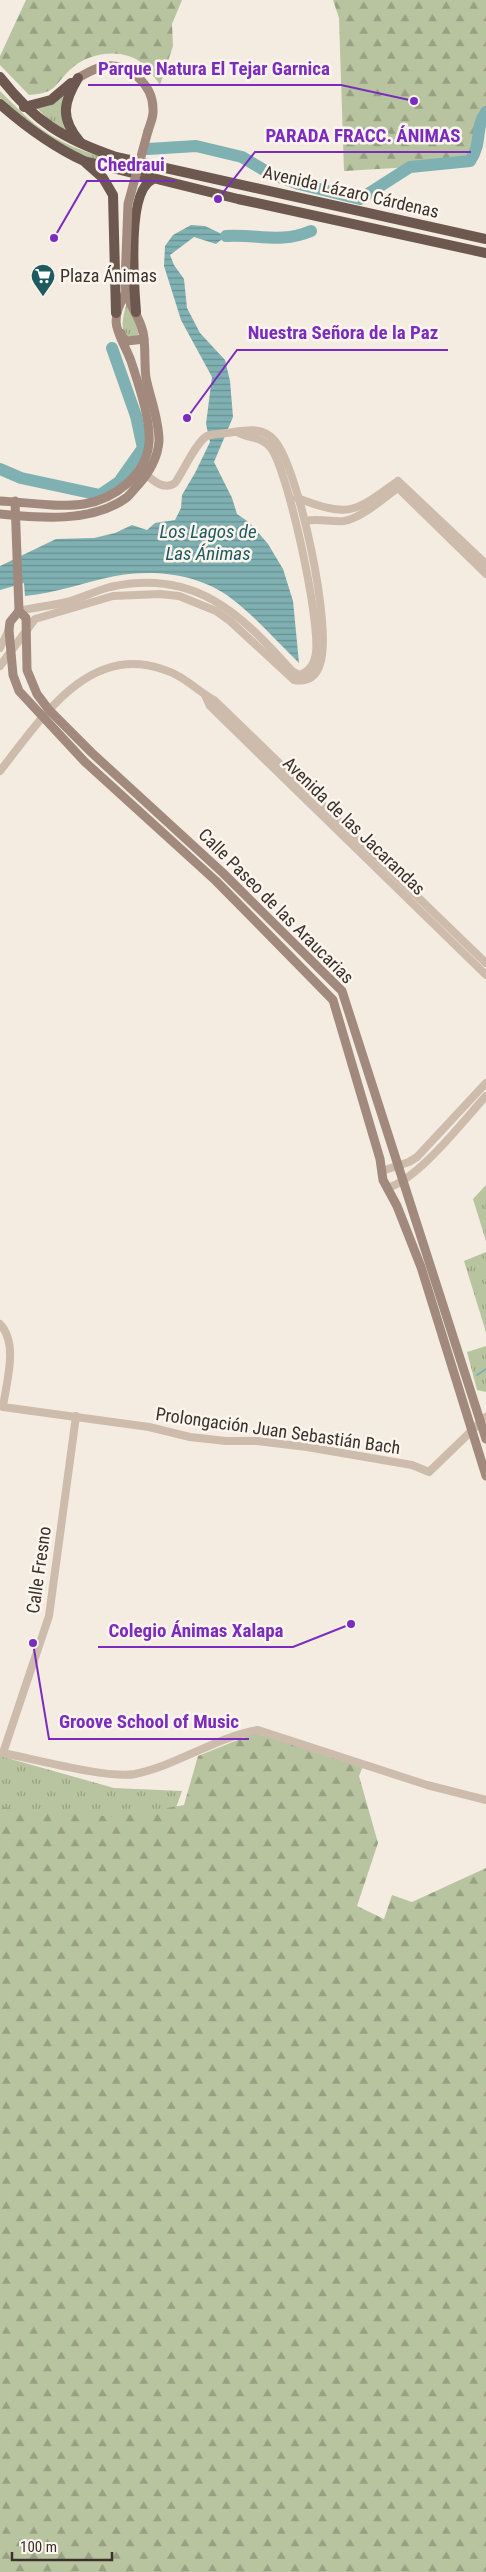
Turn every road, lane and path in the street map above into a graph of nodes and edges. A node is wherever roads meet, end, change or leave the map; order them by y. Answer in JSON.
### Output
{"nodes":[{"id":1,"x":0,"y":77,"type":"edge"},
{"id":2,"x":78,"y":78,"type":"junction"},
{"id":3,"x":0,"y":104,"type":"edge"},
{"id":4,"x":24,"y":107,"type":"junction"},
{"id":5,"x":84,"y":146,"type":"junction"},
{"id":6,"x":84,"y":160,"type":"junction"},
{"id":7,"x":153,"y":179,"type":"junction"},
{"id":8,"x":135,"y":233,"type":"junction"},
{"id":9,"x":114,"y":234,"type":"junction"},
{"id":10,"x":486,"y":239,"type":"edge"},
{"id":11,"x":486,"y":254,"type":"edge"},
{"id":12,"x":123,"y":297,"type":"junction"},
{"id":13,"x":136,"y":312,"type":"junction"},
{"id":14,"x":116,"y":313,"type":"junction"},
{"id":15,"x":144,"y":339,"type":"junction"},
{"id":16,"x":234,"y":432,"type":"junction"},
{"id":17,"x":139,"y":469,"type":"junction"},
{"id":18,"x":147,"y":476,"type":"junction"},
{"id":19,"x":398,"y":485,"type":"junction"},
{"id":20,"x":297,"y":498,"type":"junction"},
{"id":21,"x":0,"y":500,"type":"edge"},
{"id":22,"x":15,"y":501,"type":"junction"},
{"id":23,"x":0,"y":514,"type":"edge"},
{"id":24,"x":16,"y":515,"type":"junction"},
{"id":25,"x":305,"y":521,"type":"junction"},
{"id":26,"x":486,"y":564,"type":"edge"},
{"id":27,"x":486,"y":574,"type":"edge"},
{"id":28,"x":19,"y":611,"type":"junction"},
{"id":29,"x":10,"y":630,"type":"junction"},
{"id":30,"x":26,"y":631,"type":"junction"},
{"id":31,"x":0,"y":648,"type":"edge"},
{"id":32,"x":10,"y":651,"type":"junction"},
{"id":33,"x":0,"y":666,"type":"edge"},
{"id":34,"x":205,"y":695,"type":"junction"},
{"id":35,"x":49,"y":710,"type":"junction"},
{"id":36,"x":42,"y":718,"type":"junction"},
{"id":37,"x":0,"y":771,"type":"edge"},
{"id":38,"x":486,"y":963,"type":"edge"},
{"id":39,"x":486,"y":975,"type":"edge"},
{"id":40,"x":486,"y":1083,"type":"edge"},
{"id":41,"x":486,"y":1096,"type":"edge"},
{"id":42,"x":398,"y":1166,"type":"junction"},
{"id":43,"x":382,"y":1171,"type":"junction"},
{"id":44,"x":404,"y":1182,"type":"junction"},
{"id":45,"x":387,"y":1188,"type":"junction"},
{"id":46,"x":0,"y":1324,"type":"edge"},
{"id":47,"x":76,"y":1416,"type":"junction"},
{"id":48,"x":483,"y":1419,"type":"edge"},
{"id":49,"x":472,"y":1431,"type":"junction"},
{"id":50,"x":486,"y":1439,"type":"edge"},
{"id":51,"x":486,"y":1476,"type":"edge"},
{"id":52,"x":486,"y":1800,"type":"edge"}],
"edges":[{"from":1,"to":4,"type":"highway","name":"Avenida Lázaro Cárdenas"},
{"from":2,"to":4,"type":"highway"},
{"from":2,"to":5,"type":"highway"},
{"from":2,"to":12,"type":"main road","bridge":true},
{"from":3,"to":6,"type":"highway","name":"Avenida Lázaro Cárdenas"},
{"from":4,"to":5,"type":"highway","name":"Avenida Lázaro Cárdenas"},
{"from":5,"to":10,"type":"highway","name":"Avenida Lázaro Cárdenas"},
{"from":6,"to":7,"type":"highway","name":"Avenida Lázaro Cárdenas"},
{"from":6,"to":9,"type":"highway"},
{"from":7,"to":8,"type":"highway"},
{"from":7,"to":11,"type":"highway","name":"Avenida Lázaro Cárdenas"},
{"from":8,"to":9,"type":"highway"},
{"from":8,"to":13,"type":"highway"},
{"from":9,"to":14,"type":"highway"},
{"from":12,"to":13,"type":"main road"},
{"from":12,"to":14,"type":"main road"},
{"from":12,"to":15,"type":"main road"},
{"from":13,"to":15,"type":"main road"},
{"from":14,"to":17,"type":"main road"},
{"from":15,"to":18,"type":"main road"},
{"from":16,"to":18,"type":"street"},
{"from":16,"to":20,"type":"street"},
{"from":16,"to":28,"type":"street"},
{"from":17,"to":18,"type":"street"},
{"from":17,"to":22,"type":"main road"},
{"from":18,"to":24,"type":"main road"},
{"from":19,"to":20,"type":"street"},
{"from":19,"to":25,"type":"street"},
{"from":19,"to":26,"type":"street"},
{"from":19,"to":27,"type":"street"},
{"from":20,"to":25,"type":"street"},
{"from":21,"to":22,"type":"main road"},
{"from":22,"to":24,"type":"main road","name":"Calle Paseo de las Araucarias"},
{"from":23,"to":24,"type":"main road"},
{"from":24,"to":28,"type":"main road","name":"Calle Paseo de las Araucarias"},
{"from":25,"to":30,"type":"street"},
{"from":28,"to":29,"type":"main road"},
{"from":28,"to":30,"type":"main road","name":"Calle Paseo de las Araucarias"},
{"from":29,"to":31,"type":"street"},
{"from":29,"to":32,"type":"main road","name":"Calle Paseo de las Araucarias"},
{"from":30,"to":32,"type":"street"},
{"from":30,"to":35,"type":"main road","name":"Calle Paseo de las Araucarias"},
{"from":32,"to":33,"type":"street"},
{"from":32,"to":36,"type":"main road","name":"Calle Paseo de las Araucarias"},
{"from":34,"to":35,"type":"street","name":"Avenida de las Jacarandas"},
{"from":34,"to":38,"type":"street","name":"Avenida de las Jacarandas"},
{"from":34,"to":39,"type":"street","name":"Avenida de las Jacarandas"},
{"from":35,"to":36,"type":"street","name":"Avenida de las Jacarandas"},
{"from":35,"to":42,"type":"main road","name":"Calle Paseo de las Araucarias"},
{"from":36,"to":37,"type":"street","name":"Avenida de las Jacarandas"},
{"from":36,"to":43,"type":"main road","name":"Calle Paseo de las Araucarias"},
{"from":40,"to":42,"type":"street"},
{"from":41,"to":44,"type":"street"},
{"from":42,"to":43,"type":"street"},
{"from":42,"to":44,"type":"main road","name":"Calle Paseo de las Araucarias"},
{"from":43,"to":45,"type":"main road","name":"Calle Paseo de las Araucarias"},
{"from":44,"to":45,"type":"street"},
{"from":44,"to":48,"type":"main road","name":"Calle Paseo de las Araucarias"},
{"from":45,"to":49,"type":"main road","name":"Calle Paseo de las Araucarias"},
{"from":46,"to":47,"type":"street","name":"Prolongación Juan Sebastián Bach"},
{"from":47,"to":49,"type":"street","name":"Prolongación Juan Sebastián Bach"},
{"from":47,"to":52,"type":"street","name":"Calle Fresno"},
{"from":48,"to":49,"type":"street"},
{"from":48,"to":50,"type":"main road","name":"Calle Paseo de las Araucarias"},
{"from":49,"to":51,"type":"main road","name":"Calle Paseo de las Araucarias"}]}
